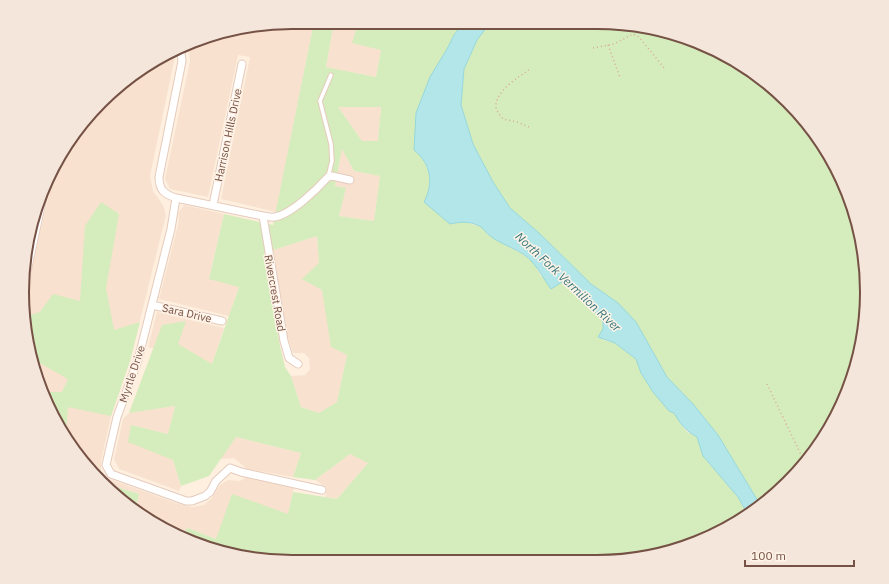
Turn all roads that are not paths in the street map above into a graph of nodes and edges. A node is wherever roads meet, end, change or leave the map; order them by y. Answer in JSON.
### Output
{"nodes":[{"id":1,"x":181,"y":54,"type":"edge"},
{"id":2,"x":242,"y":64,"type":"dead end"},
{"id":3,"x":331,"y":75,"type":"dead end"},
{"id":4,"x":328,"y":176,"type":"junction"},
{"id":5,"x":350,"y":180,"type":"dead end"},
{"id":6,"x":176,"y":198,"type":"junction"},
{"id":7,"x":213,"y":205,"type":"junction"},
{"id":8,"x":263,"y":216,"type":"junction"},
{"id":9,"x":152,"y":305,"type":"junction"},
{"id":10,"x":222,"y":321,"type":"dead end"},
{"id":11,"x":298,"y":364,"type":"dead end"},
{"id":12,"x":322,"y":490,"type":"dead end"}],
"edges":[{"from":1,"to":6,"type":"street"},
{"from":2,"to":7,"type":"street","name":"Harrison Hills Drive"},
{"from":3,"to":4,"type":"lane"},
{"from":4,"to":5,"type":"street"},
{"from":4,"to":8,"type":"street"},
{"from":6,"to":7,"type":"street"},
{"from":6,"to":9,"type":"street","name":"Myrtle Drive"},
{"from":7,"to":8,"type":"street"},
{"from":8,"to":11,"type":"street","name":"Rivercrest Road"},
{"from":9,"to":10,"type":"street","name":"Sara Drive"},
{"from":9,"to":12,"type":"street","name":"Myrtle Drive"}]}
